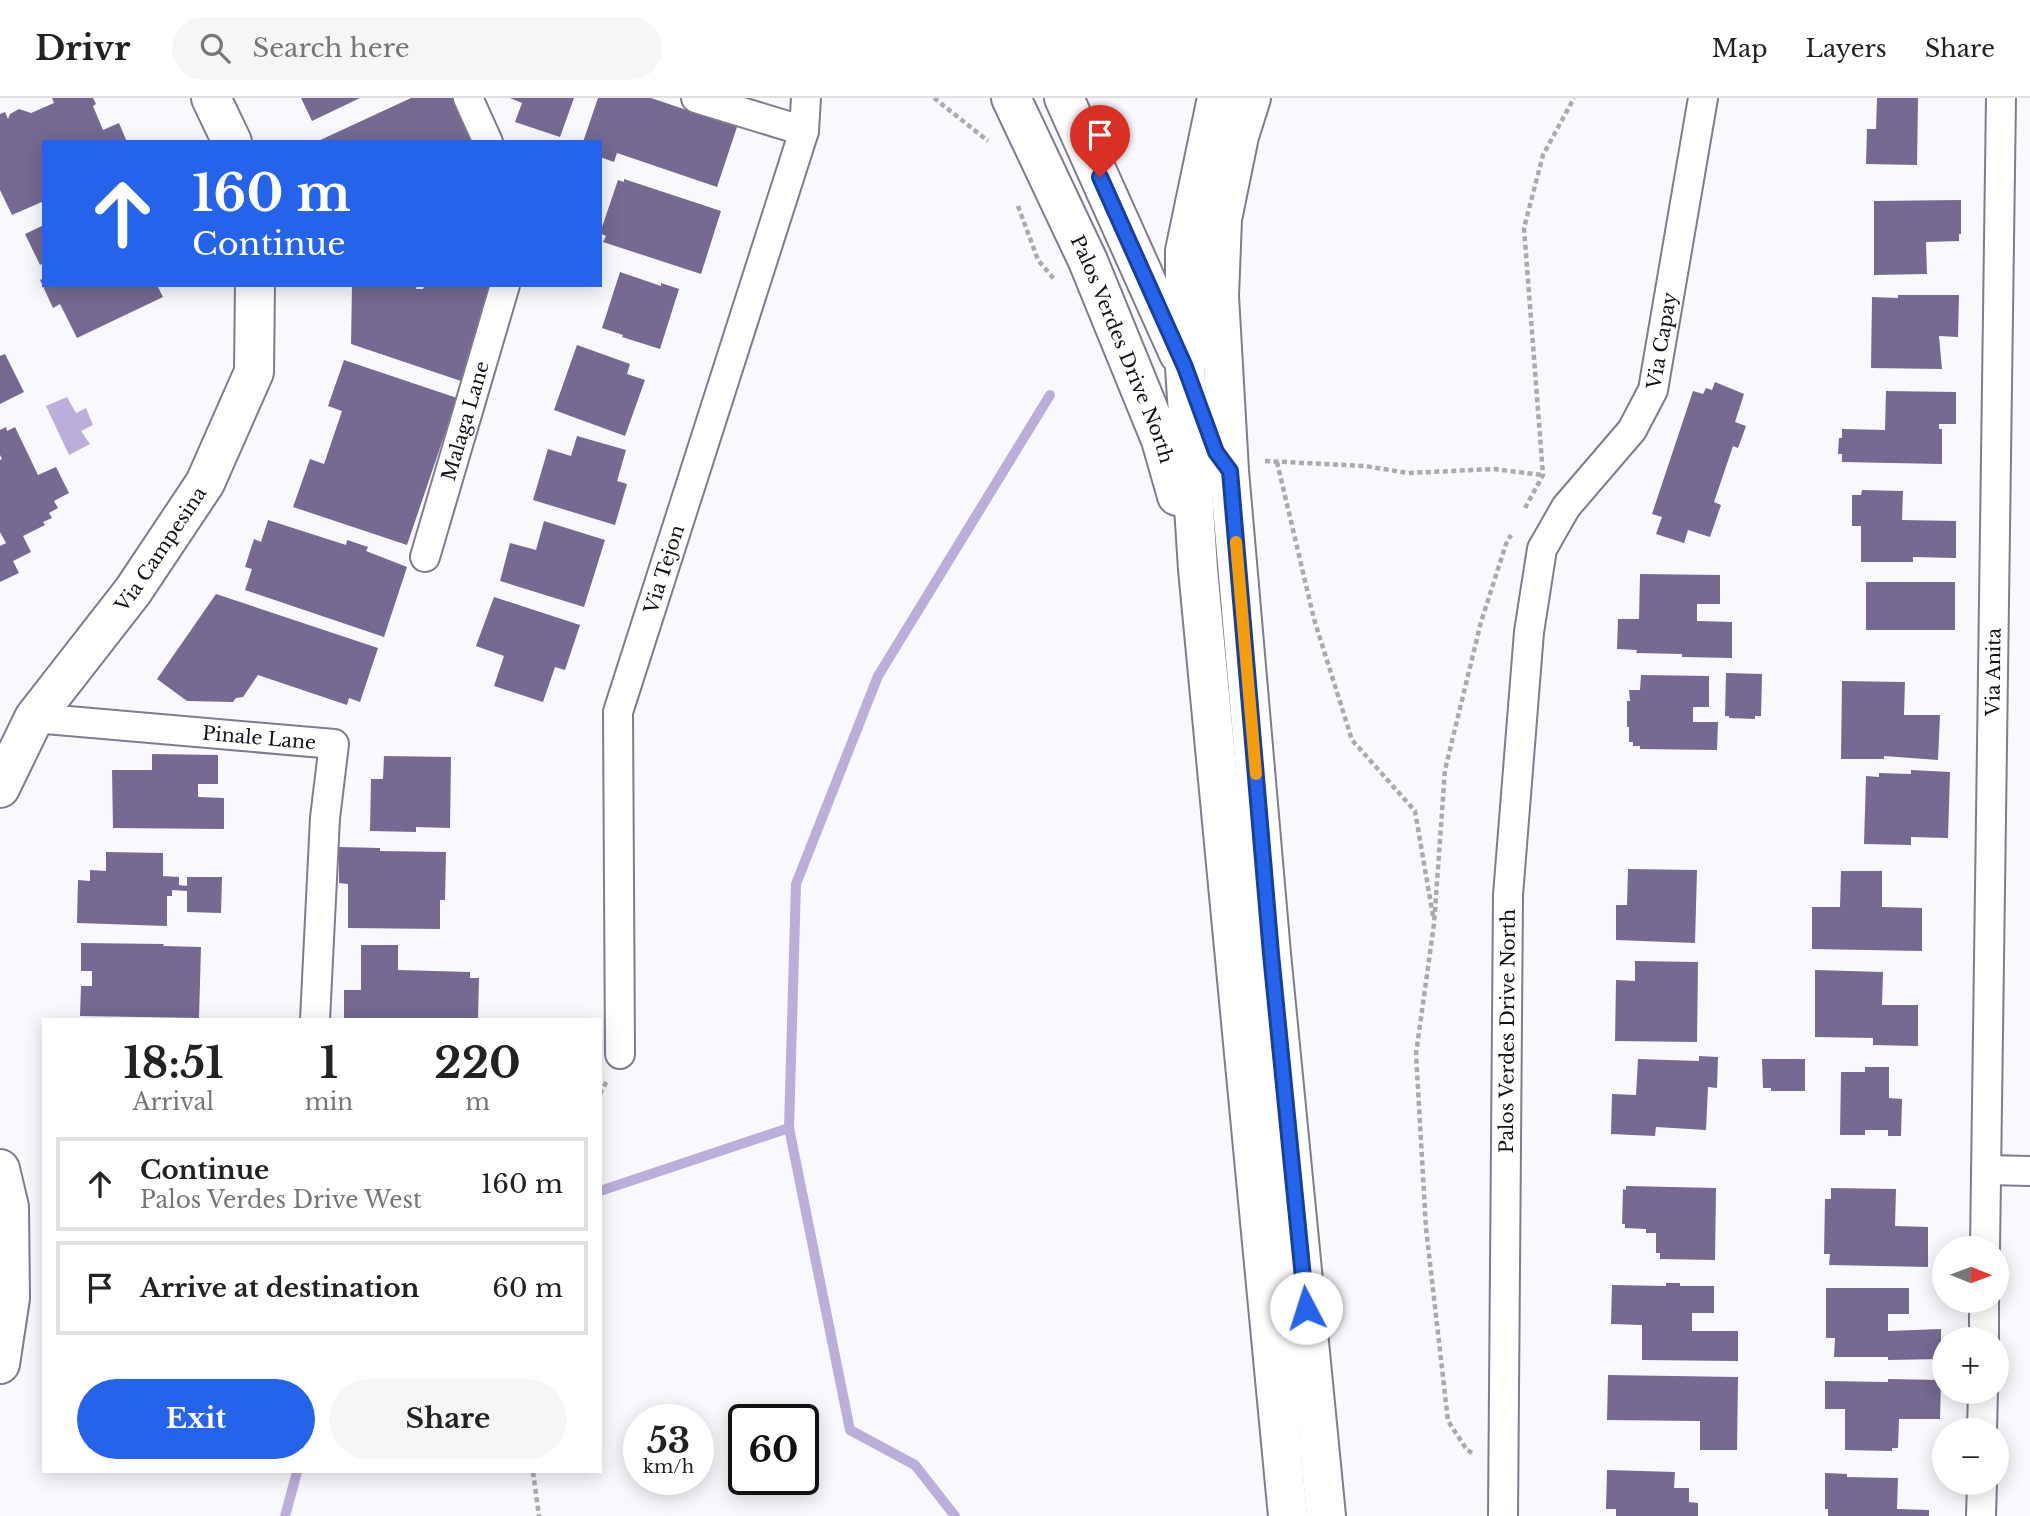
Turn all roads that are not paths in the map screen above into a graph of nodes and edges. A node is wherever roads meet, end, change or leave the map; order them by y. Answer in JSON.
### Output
{"nodes":[{"id":1,"x":211,"y":98,"type":"edge"},
{"id":2,"x":468,"y":98,"type":"edge"},
{"id":3,"x":696,"y":98,"type":"edge"},
{"id":4,"x":806,"y":98,"type":"edge"},
{"id":5,"x":1011,"y":98,"type":"edge"},
{"id":6,"x":1063,"y":98,"type":"edge"},
{"id":7,"x":1217,"y":98,"type":"edge"},
{"id":8,"x":1251,"y":98,"type":"edge"},
{"id":9,"x":1703,"y":98,"type":"edge"},
{"id":10,"x":2001,"y":98,"type":"edge"},
{"id":11,"x":804,"y":131,"type":"junction"},
{"id":12,"x":231,"y":140,"type":"edge"},
{"id":13,"x":487,"y":140,"type":"edge"},
{"id":14,"x":255,"y":287,"type":"edge"},
{"id":15,"x":504,"y":287,"type":"edge"},
{"id":16,"x":1185,"y":367,"type":"junction"},
{"id":17,"x":1247,"y":466,"type":"junction"},
{"id":18,"x":1542,"y":549,"type":"joint"},
{"id":19,"x":425,"y":556,"type":"dead end"},
{"id":20,"x":1198,"y":569,"type":"junction"},
{"id":21,"x":34,"y":718,"type":"junction"},
{"id":22,"x":0,"y":788,"type":"edge"},
{"id":23,"x":315,"y":1018,"type":"edge"},
{"id":24,"x":620,"y":1054,"type":"dead end"},
{"id":25,"x":0,"y":1169,"type":"edge"},
{"id":26,"x":1986,"y":1170,"type":"junction"},
{"id":27,"x":2030,"y":1171,"type":"edge"},
{"id":28,"x":1985,"y":1236,"type":"edge"},
{"id":29,"x":0,"y":1364,"type":"edge"},
{"id":30,"x":1982,"y":1495,"type":"edge"},
{"id":31,"x":1288,"y":1516,"type":"edge"},
{"id":32,"x":1326,"y":1516,"type":"edge"},
{"id":33,"x":1503,"y":1516,"type":"edge"},
{"id":34,"x":1982,"y":1516,"type":"edge"}],
"edges":[{"from":1,"to":12,"type":"main road"},
{"from":2,"to":13,"type":"street"},
{"from":3,"to":11,"type":"street"},
{"from":4,"to":11,"type":"street","name":"Via Tejon"},
{"from":5,"to":20,"type":"main road","name":"Palos Verdes Drive North"},
{"from":6,"to":16,"type":"main road"},
{"from":7,"to":16,"type":"main road","name":"Palos Verdes Drive North"},
{"from":8,"to":17,"type":"main road"},
{"from":9,"to":18,"type":"street","name":"Via Capay"},
{"from":10,"to":26,"type":"street","name":"Via Anita"},
{"from":11,"to":24,"type":"street","name":"Via Tejon"},
{"from":14,"to":21,"type":"main road","name":"Via Campesina"},
{"from":15,"to":19,"type":"street","name":"Malaga Lane"},
{"from":16,"to":17,"type":"main road"},
{"from":16,"to":20,"type":"main road","name":"Palos Verdes Drive North"},
{"from":17,"to":32,"type":"main road"},
{"from":18,"to":33,"type":"street","name":"Palos Verdes Drive North"},
{"from":20,"to":31,"type":"main road","name":"Palos Verdes Drive North"},
{"from":21,"to":22,"type":"main road","name":"Via Campesina"},
{"from":21,"to":23,"type":"street","name":"Pinale Lane"},
{"from":25,"to":29,"type":"main road"},
{"from":26,"to":27,"type":"street"},
{"from":26,"to":28,"type":"street","name":"Via Anita"},
{"from":30,"to":34,"type":"street"}]}
